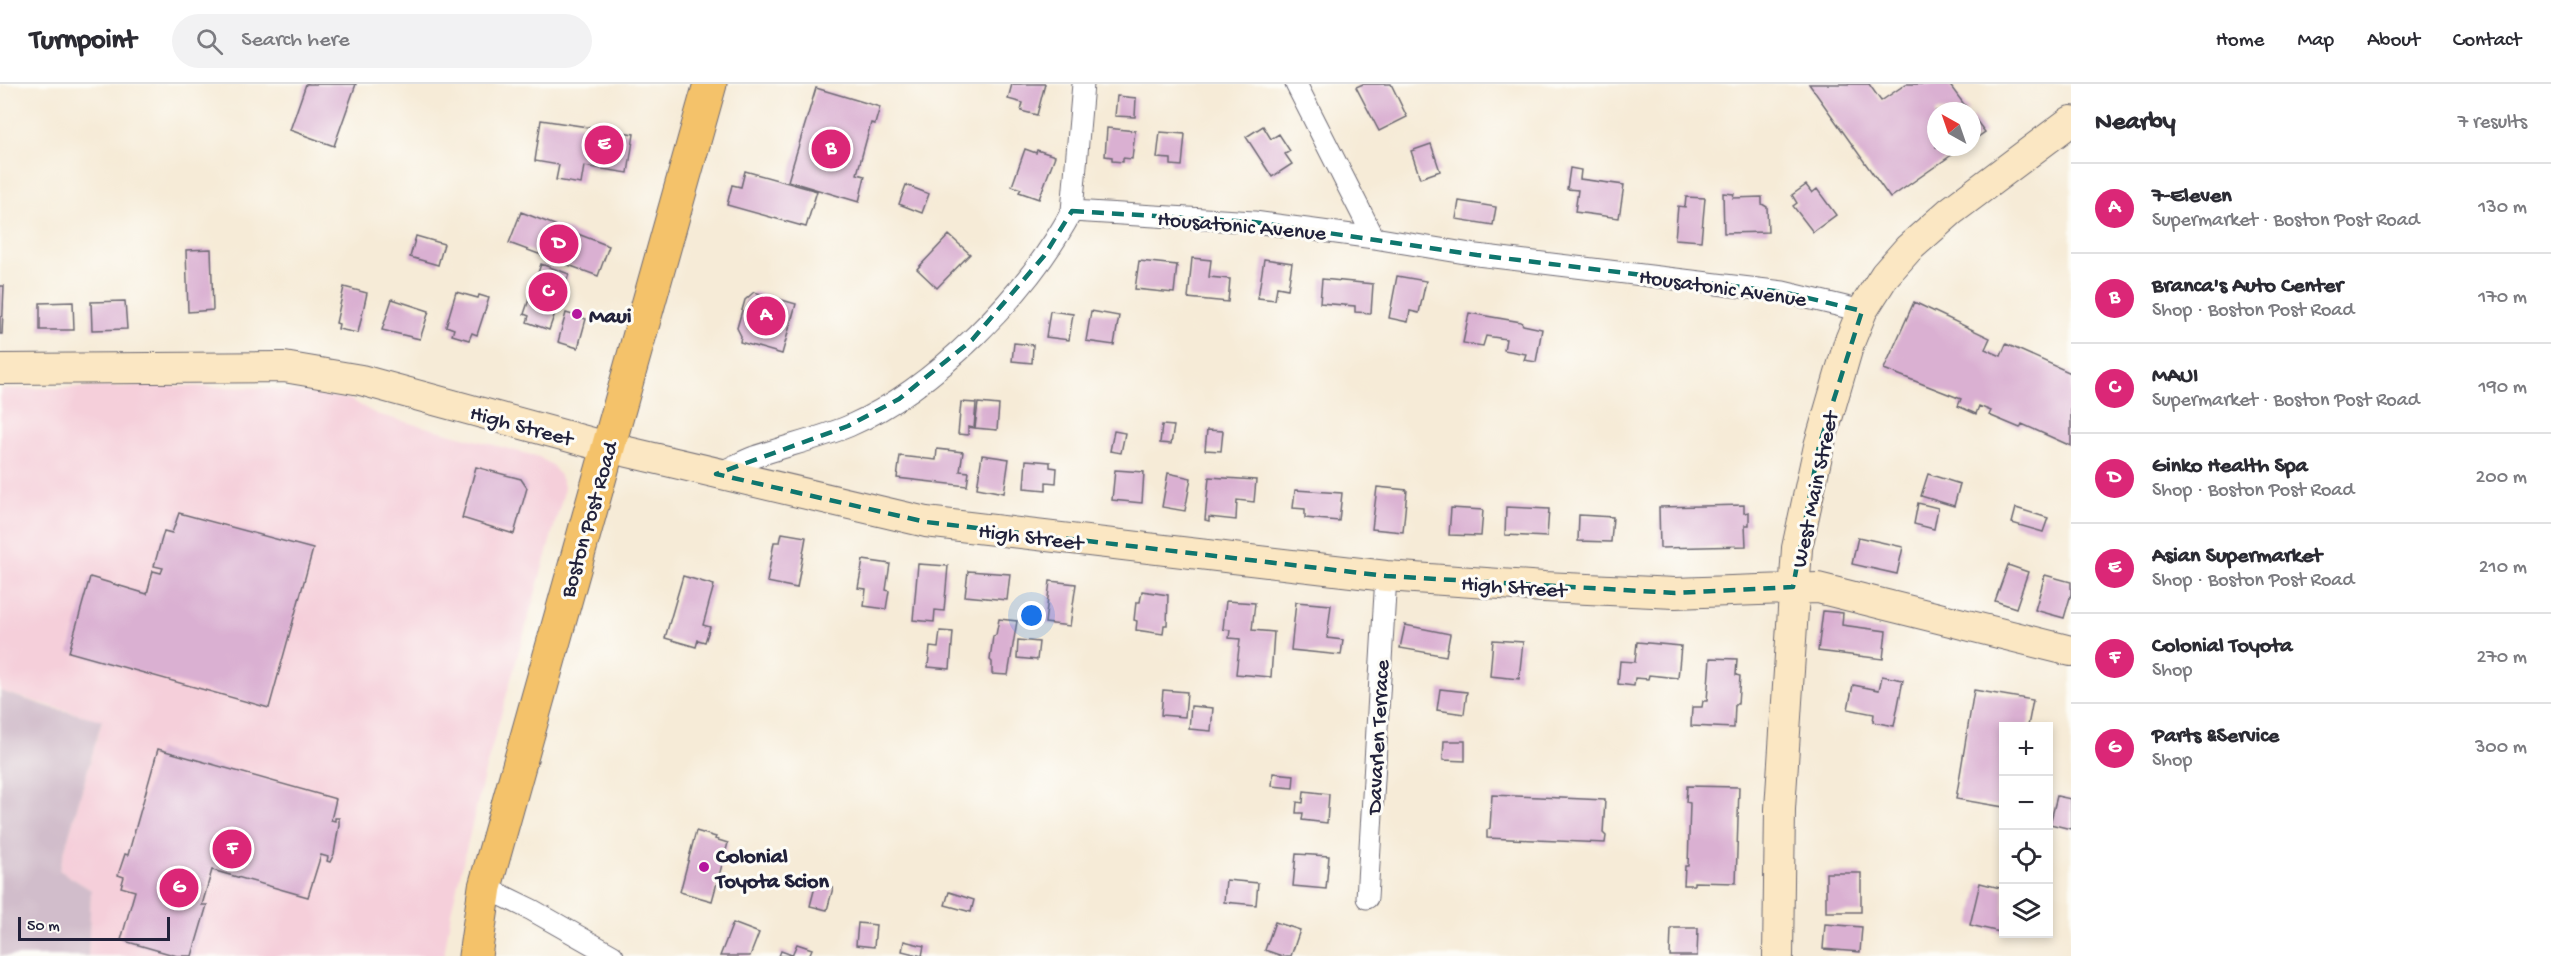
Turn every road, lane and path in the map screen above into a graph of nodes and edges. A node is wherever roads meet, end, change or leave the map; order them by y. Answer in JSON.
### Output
{"nodes":[{"id":1,"x":710,"y":84,"type":"edge"},
{"id":2,"x":1083,"y":84,"type":"edge"},
{"id":3,"x":1296,"y":84,"type":"edge"},
{"id":4,"x":2071,"y":121,"type":"edge"},
{"id":5,"x":1072,"y":211,"type":"junction"},
{"id":6,"x":1374,"y":238,"type":"junction"},
{"id":7,"x":1862,"y":311,"type":"junction"},
{"id":8,"x":0,"y":369,"type":"edge"},
{"id":9,"x":607,"y":447,"type":"junction"},
{"id":10,"x":716,"y":474,"type":"junction"},
{"id":11,"x":1386,"y":576,"type":"junction"},
{"id":12,"x":1793,"y":587,"type":"junction"},
{"id":13,"x":2071,"y":651,"type":"edge"},
{"id":14,"x":485,"y":888,"type":"junction"},
{"id":15,"x":1367,"y":898,"type":"dead end"},
{"id":16,"x":475,"y":956,"type":"edge"},
{"id":17,"x":613,"y":956,"type":"edge"},
{"id":18,"x":1779,"y":956,"type":"edge"}],
"edges":[{"from":1,"to":9,"type":"main road","name":"Boston Post Road"},
{"from":2,"to":5,"type":"street"},
{"from":3,"to":6,"type":"street"},
{"from":4,"to":7,"type":"main road","name":"West Main Street"},
{"from":5,"to":6,"type":"street","name":"Housatonic Avenue"},
{"from":5,"to":10,"type":"street"},
{"from":6,"to":7,"type":"street","name":"Housatonic Avenue"},
{"from":7,"to":12,"type":"main road","name":"West Main Street"},
{"from":8,"to":9,"type":"main road","name":"High Street"},
{"from":9,"to":10,"type":"main road","name":"High Street"},
{"from":9,"to":14,"type":"main road","name":"Boston Post Road"},
{"from":10,"to":11,"type":"main road","name":"High Street"},
{"from":11,"to":12,"type":"main road","name":"High Street"},
{"from":11,"to":15,"type":"street","name":"Davarlen Terrace"},
{"from":12,"to":13,"type":"main road","name":"High Street"},
{"from":12,"to":18,"type":"main road","name":"West Main Street"},
{"from":14,"to":16,"type":"main road","name":"Boston Post Road"},
{"from":14,"to":17,"type":"street"}]}
